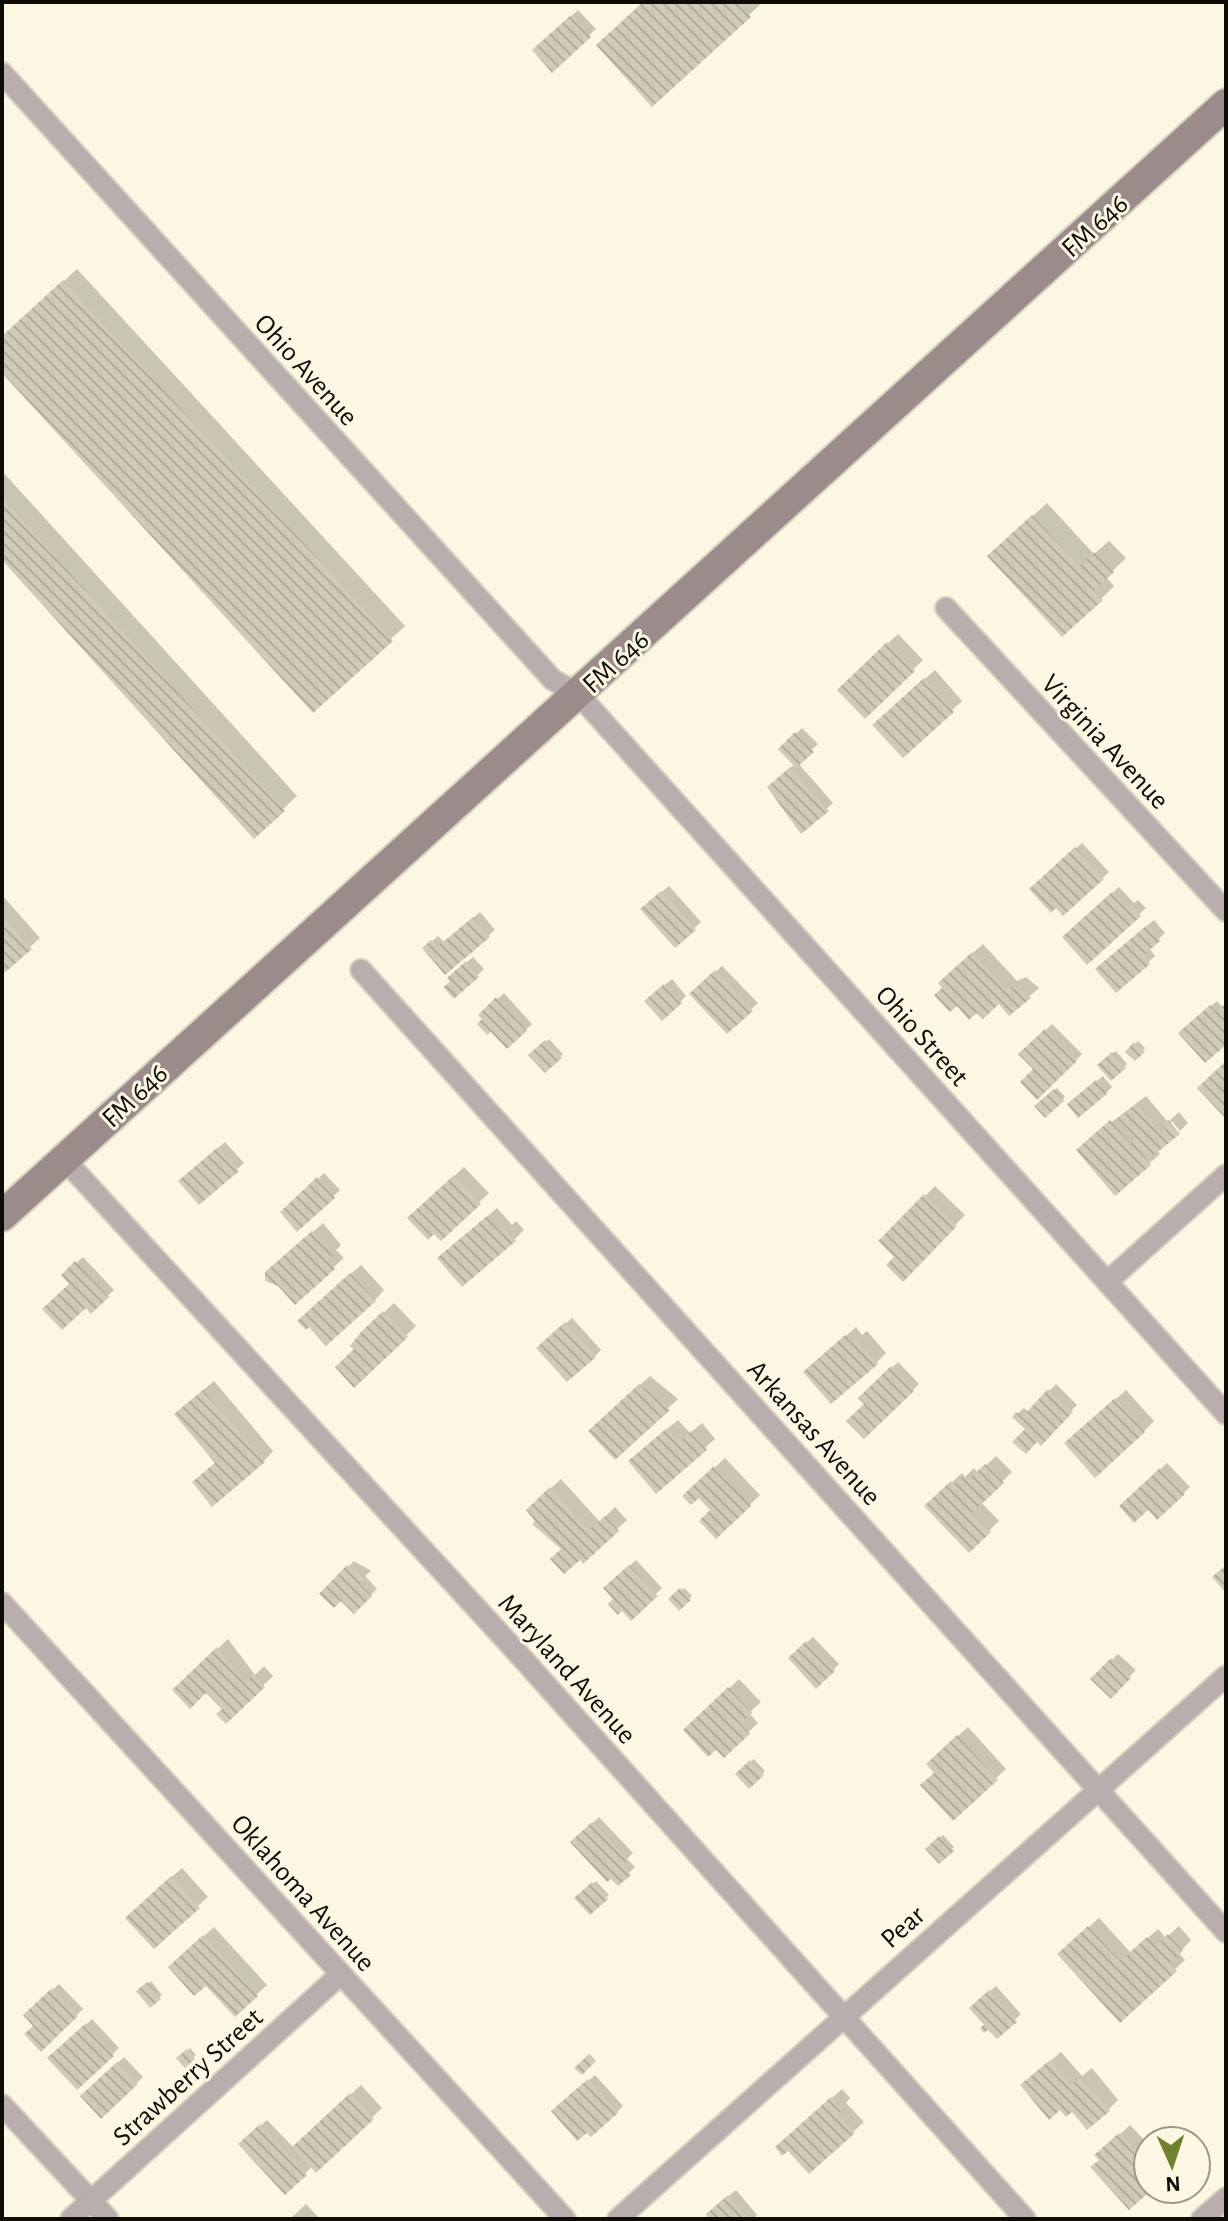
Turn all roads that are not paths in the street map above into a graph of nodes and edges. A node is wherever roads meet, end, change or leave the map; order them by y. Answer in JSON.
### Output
{"nodes":[{"id":1,"x":2,"y":73,"type":"edge"},
{"id":2,"x":1226,"y":104,"type":"edge"},
{"id":3,"x":946,"y":608,"type":"dead end"},
{"id":4,"x":578,"y":694,"type":"junction"},
{"id":5,"x":1226,"y":911,"type":"edge"},
{"id":6,"x":361,"y":970,"type":"dead end"},
{"id":7,"x":64,"y":1159,"type":"junction"},
{"id":8,"x":1226,"y":1175,"type":"edge"},
{"id":9,"x":2,"y":1216,"type":"edge"},
{"id":10,"x":1107,"y":1282,"type":"junction"},
{"id":11,"x":1226,"y":1414,"type":"edge"},
{"id":12,"x":2,"y":1603,"type":"edge"},
{"id":13,"x":1226,"y":1676,"type":"edge"},
{"id":14,"x":1099,"y":1788,"type":"junction"},
{"id":15,"x":1226,"y":1932,"type":"edge"},
{"id":16,"x":341,"y":1974,"type":"junction"},
{"id":17,"x":844,"y":2016,"type":"junction"},
{"id":18,"x":2,"y":2105,"type":"edge"},
{"id":19,"x":1226,"y":2198,"type":"edge"},
{"id":20,"x":91,"y":2200,"type":"junction"},
{"id":21,"x":71,"y":2219,"type":"edge"},
{"id":22,"x":108,"y":2219,"type":"edge"},
{"id":23,"x":565,"y":2219,"type":"edge"},
{"id":24,"x":618,"y":2219,"type":"edge"},
{"id":25,"x":1025,"y":2219,"type":"edge"},
{"id":26,"x":1202,"y":2219,"type":"edge"}],
"edges":[{"from":1,"to":4,"type":"street","name":"Ohio Avenue"},
{"from":2,"to":4,"type":"main road","name":"FM 646","number":"FM 646"},
{"from":3,"to":5,"type":"street","name":"Virginia Avenue"},
{"from":4,"to":7,"type":"main road","name":"FM 646","number":"FM 646"},
{"from":4,"to":10,"type":"street","name":"Ohio Street"},
{"from":6,"to":14,"type":"street","name":"Arkansas Avenue"},
{"from":7,"to":9,"type":"main road","name":"FM 646","number":"FM 646"},
{"from":7,"to":17,"type":"street","name":"Maryland Avenue"},
{"from":8,"to":10,"type":"street"},
{"from":10,"to":11,"type":"street","name":"Ohio Street"},
{"from":12,"to":16,"type":"street","name":"Oklahoma Avenue"},
{"from":13,"to":14,"type":"street","name":"Pear"},
{"from":14,"to":15,"type":"street","name":"Arkansas Avenue"},
{"from":14,"to":17,"type":"street","name":"Pear"},
{"from":16,"to":20,"type":"street","name":"Strawberry Street"},
{"from":16,"to":23,"type":"street","name":"Oklahoma Avenue"},
{"from":17,"to":24,"type":"street","name":"Pear"},
{"from":17,"to":25,"type":"street","name":"Maryland Avenue"},
{"from":18,"to":20,"type":"street"},
{"from":19,"to":26,"type":"street"},
{"from":20,"to":21,"type":"street","name":"Strawberry Street"},
{"from":20,"to":22,"type":"street"}]}
